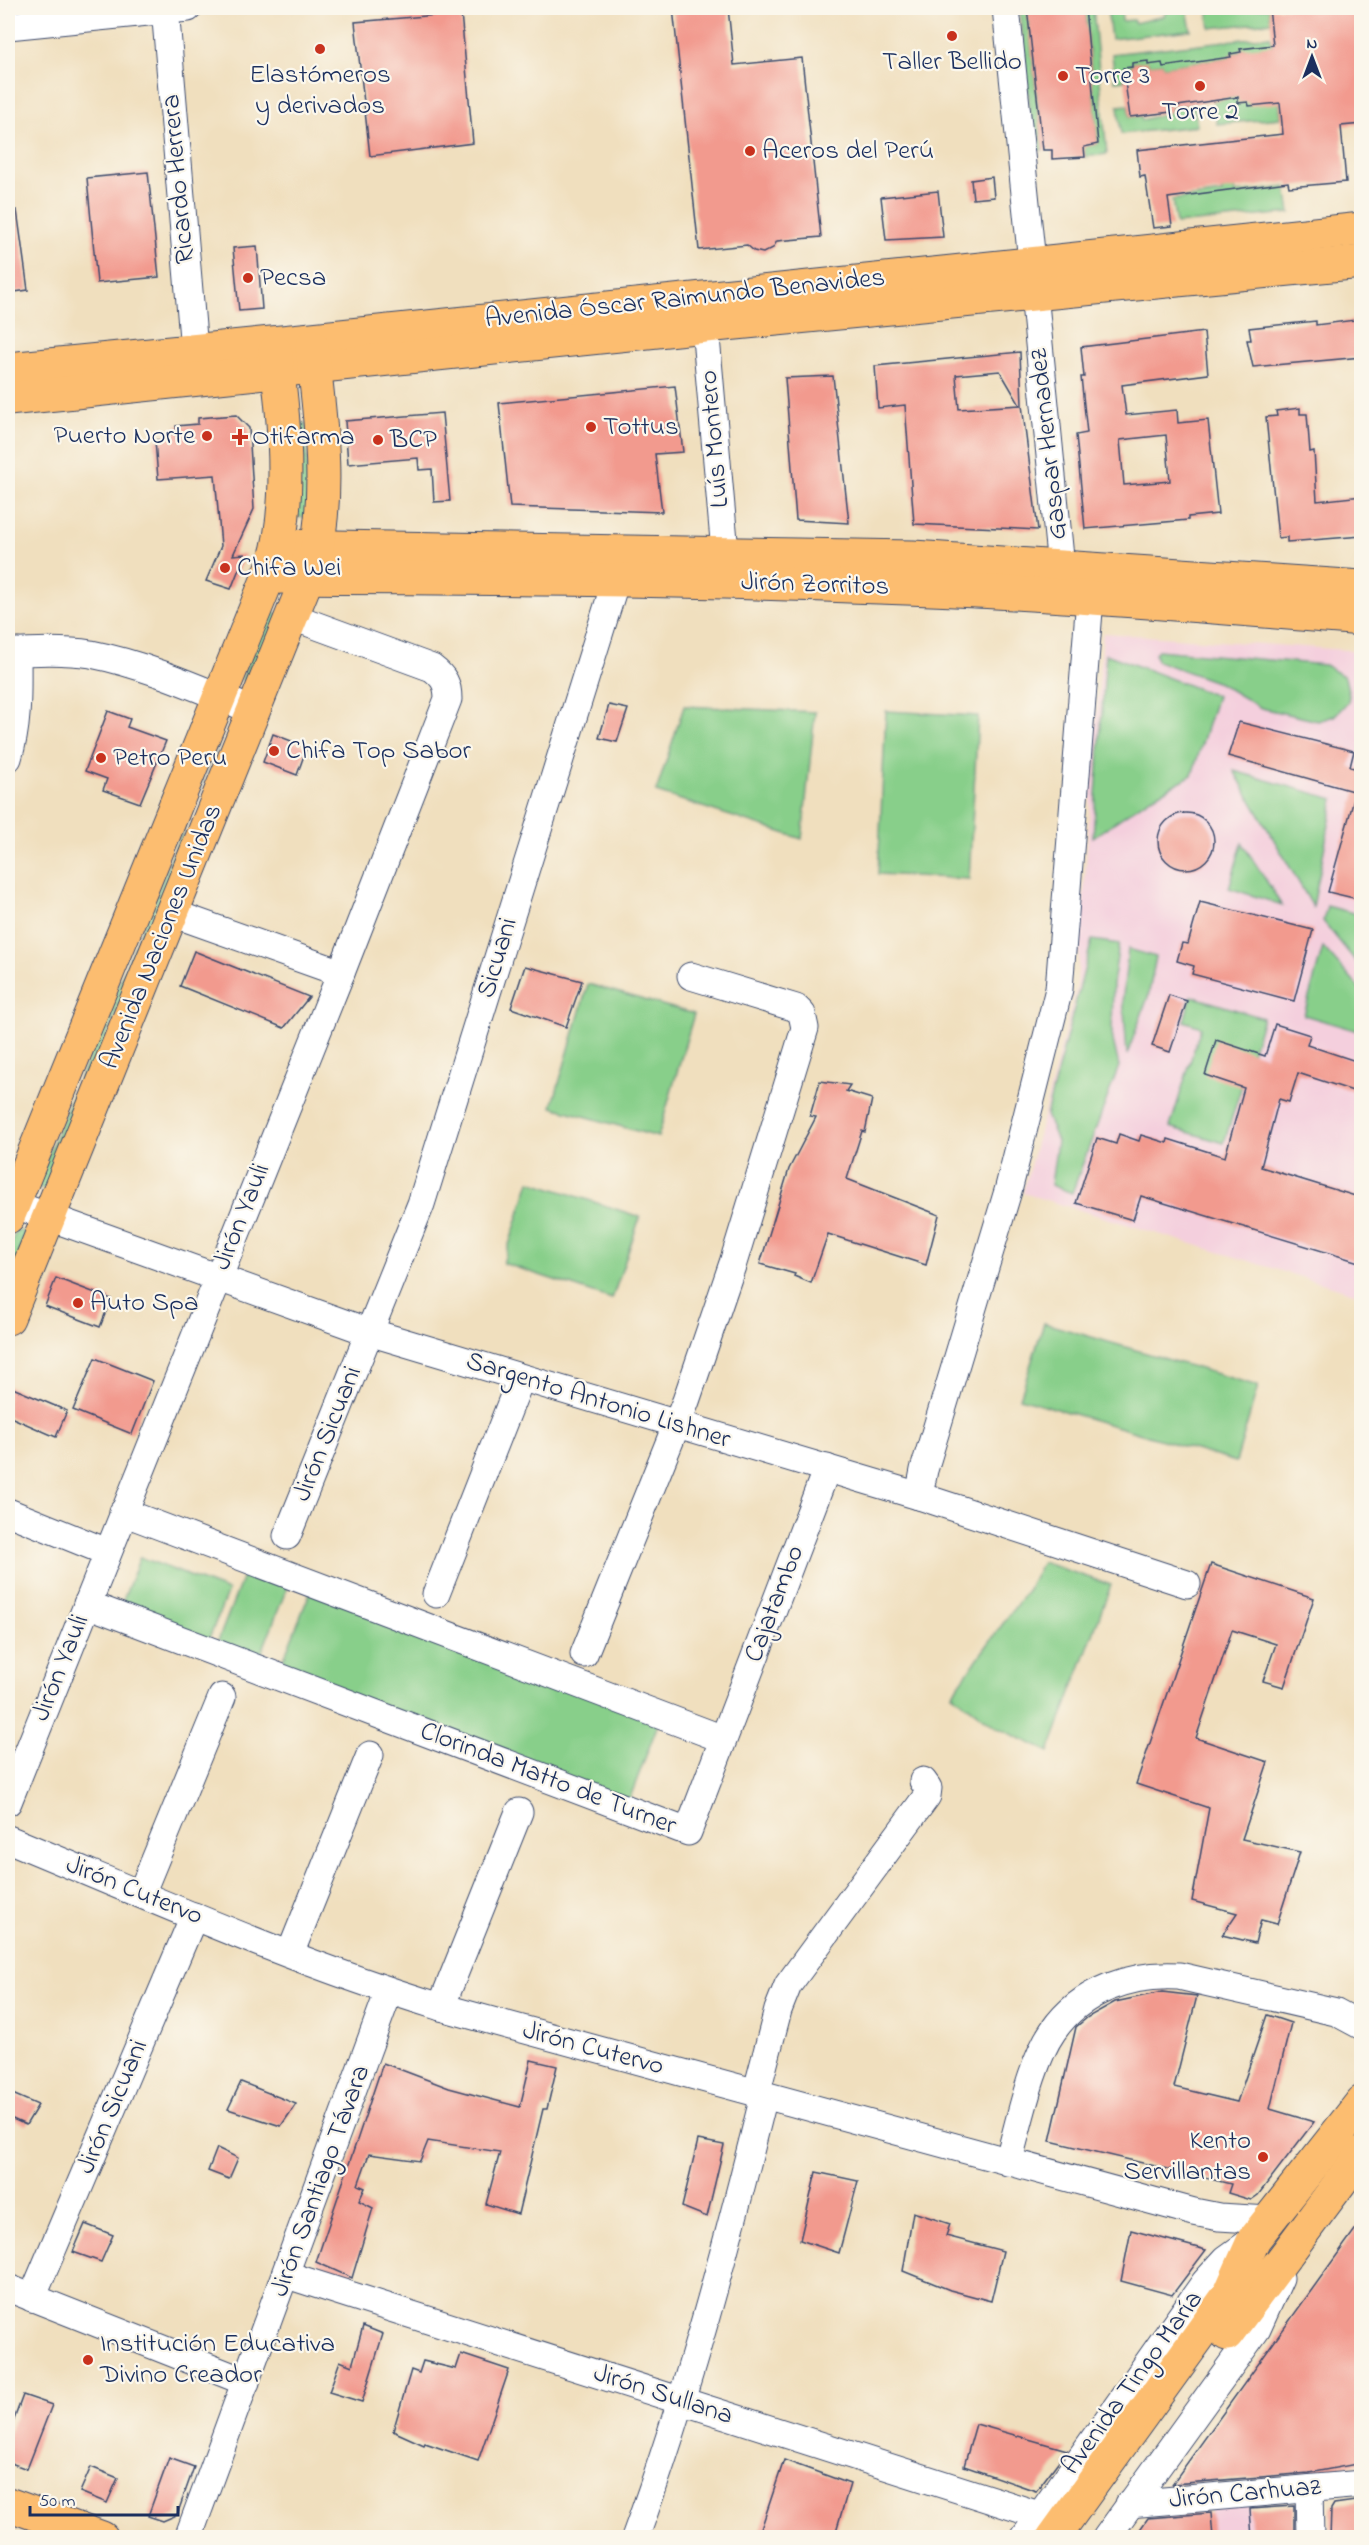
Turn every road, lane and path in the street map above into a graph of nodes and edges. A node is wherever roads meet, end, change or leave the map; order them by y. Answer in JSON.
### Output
{"nodes":[{"id":1,"x":173,"y":8,"type":"edge"},
{"id":2,"x":1006,"y":8,"type":"edge"},
{"id":3,"x":8,"y":26,"type":"edge"},
{"id":4,"x":1362,"y":229,"type":"edge"},
{"id":5,"x":1362,"y":262,"type":"edge"},
{"id":6,"x":1033,"y":278,"type":"junction"},
{"id":7,"x":705,"y":326,"type":"junction"},
{"id":8,"x":194,"y":350,"type":"junction"},
{"id":9,"x":313,"y":354,"type":"junction"},
{"id":10,"x":276,"y":358,"type":"junction"},
{"id":11,"x":8,"y":369,"type":"edge"},
{"id":12,"x":8,"y":399,"type":"edge"},
{"id":13,"x":279,"y":546,"type":"junction"},
{"id":14,"x":318,"y":546,"type":"junction"},
{"id":15,"x":725,"y":552,"type":"junction"},
{"id":16,"x":268,"y":577,"type":"junction"},
{"id":17,"x":309,"y":577,"type":"junction"},
{"id":18,"x":616,"y":580,"type":"junction"},
{"id":19,"x":1071,"y":586,"type":"junction"},
{"id":20,"x":1362,"y":587,"type":"edge"},
{"id":21,"x":293,"y":617,"type":"junction"},
{"id":22,"x":1362,"y":619,"type":"edge"},
{"id":23,"x":12,"y":653,"type":"edge"},
{"id":24,"x":218,"y":696,"type":"junction"},
{"id":25,"x":254,"y":711,"type":"junction"},
{"id":26,"x":8,"y":758,"type":"edge"},
{"id":27,"x":172,"y":913,"type":"junction"},
{"id":28,"x":341,"y":973,"type":"junction"},
{"id":29,"x":691,"y":976,"type":"dead end"},
{"id":30,"x":10,"y":1211,"type":"edge"},
{"id":31,"x":48,"y":1217,"type":"junction"},
{"id":32,"x":216,"y":1279,"type":"junction"},
{"id":33,"x":8,"y":1318,"type":"edge"},
{"id":34,"x":369,"y":1332,"type":"junction"},
{"id":35,"x":521,"y":1378,"type":"junction"},
{"id":36,"x":677,"y":1425,"type":"junction"},
{"id":37,"x":827,"y":1468,"type":"junction"},
{"id":38,"x":919,"y":1496,"type":"junction"},
{"id":39,"x":8,"y":1512,"type":"edge"},
{"id":40,"x":123,"y":1512,"type":"junction"},
{"id":41,"x":287,"y":1536,"type":"dead end"},
{"id":42,"x":107,"y":1552,"type":"junction"},
{"id":43,"x":1187,"y":1584,"type":"dead end"},
{"id":44,"x":436,"y":1594,"type":"dead end"},
{"id":45,"x":87,"y":1604,"type":"junction"},
{"id":46,"x":584,"y":1654,"type":"dead end"},
{"id":47,"x":222,"y":1697,"type":"dead end"},
{"id":48,"x":723,"y":1739,"type":"junction"},
{"id":49,"x":370,"y":1755,"type":"dead end"},
{"id":50,"x":923,"y":1781,"type":"dead end"},
{"id":51,"x":8,"y":1802,"type":"edge"},
{"id":52,"x":519,"y":1812,"type":"dead end"},
{"id":53,"x":8,"y":1839,"type":"edge"},
{"id":54,"x":141,"y":1894,"type":"junction"},
{"id":55,"x":194,"y":1916,"type":"junction"},
{"id":56,"x":290,"y":1954,"type":"junction"},
{"id":57,"x":389,"y":1991,"type":"junction"},
{"id":58,"x":441,"y":2007,"type":"junction"},
{"id":59,"x":1362,"y":2026,"type":"edge"},
{"id":60,"x":760,"y":2095,"type":"junction"},
{"id":61,"x":1362,"y":2102,"type":"edge"},
{"id":62,"x":1362,"y":2153,"type":"edge"},
{"id":63,"x":1008,"y":2162,"type":"junction"},
{"id":64,"x":1194,"y":2212,"type":"junction"},
{"id":65,"x":1261,"y":2229,"type":"junction"},
{"id":66,"x":1296,"y":2241,"type":"junction"},
{"id":67,"x":1226,"y":2259,"type":"junction"},
{"id":68,"x":287,"y":2276,"type":"junction"},
{"id":69,"x":20,"y":2293,"type":"edge"},
{"id":70,"x":246,"y":2382,"type":"junction"},
{"id":71,"x":682,"y":2401,"type":"junction"},
{"id":72,"x":1362,"y":2484,"type":"edge"},
{"id":73,"x":1309,"y":2488,"type":"junction"},
{"id":74,"x":8,"y":2504,"type":"edge"},
{"id":75,"x":1130,"y":2504,"type":"junction"},
{"id":76,"x":1046,"y":2526,"type":"edge"},
{"id":77,"x":102,"y":2538,"type":"edge"},
{"id":78,"x":188,"y":2538,"type":"edge"},
{"id":79,"x":635,"y":2538,"type":"edge"},
{"id":80,"x":1023,"y":2538,"type":"edge"},
{"id":81,"x":1080,"y":2538,"type":"edge"},
{"id":82,"x":1106,"y":2538,"type":"edge"},
{"id":83,"x":1310,"y":2538,"type":"edge"}],
"edges":[{"from":1,"to":3,"type":"street"},
{"from":1,"to":8,"type":"street","name":"Ricardo Herrera"},
{"from":2,"to":6,"type":"street","name":"Gaspar Hernadez"},
{"from":4,"to":6,"type":"main road","name":"Avenida Óscar Raimundo Benavides"},
{"from":5,"to":6,"type":"main road","name":"Avenida Óscar Raimundo Benavides"},
{"from":6,"to":7,"type":"main road","name":"Avenida Óscar Raimundo Benavides"},
{"from":6,"to":9,"type":"main road","name":"Avenida Óscar Raimundo Benavides"},
{"from":6,"to":19,"type":"street","name":"Gaspar Hernadez"},
{"from":7,"to":9,"type":"main road","name":"Avenida Óscar Raimundo Benavides"},
{"from":7,"to":15,"type":"street","name":"Luís Montero"},
{"from":8,"to":10,"type":"main road","name":"Avenida Óscar Raimundo Benavides"},
{"from":8,"to":11,"type":"main road","name":"Avenida Óscar Raimundo Benavides"},
{"from":9,"to":10,"type":"main road","name":"Avenida Óscar Raimundo Benavides"},
{"from":9,"to":14,"type":"main road","name":"Avenida Naciones Unidas"},
{"from":10,"to":12,"type":"main road","name":"Avenida Óscar Raimundo Benavides"},
{"from":10,"to":13,"type":"main road","name":"Avenida Naciones Unidas"},
{"from":13,"to":14,"type":"main road","name":"Jirón Zorritos"},
{"from":13,"to":16,"type":"main road","name":"Avenida Naciones Unidas"},
{"from":14,"to":15,"type":"main road","name":"Jirón Zorritos"},
{"from":14,"to":17,"type":"main road","name":"Avenida Naciones Unidas"},
{"from":15,"to":19,"type":"main road","name":"Jirón Zorritos"},
{"from":16,"to":17,"type":"main road","name":"Jirón Zorritos"},
{"from":16,"to":24,"type":"main road","name":"Avenida Naciones Unidas"},
{"from":17,"to":18,"type":"main road","name":"Jirón Zorritos"},
{"from":17,"to":21,"type":"main road","name":"Avenida Naciones Unidas"},
{"from":18,"to":19,"type":"main road","name":"Jirón Zorritos"},
{"from":18,"to":34,"type":"street","name":"Sicuani"},
{"from":19,"to":20,"type":"main road","name":"Jirón Zorritos"},
{"from":19,"to":22,"type":"main road","name":"Jirón Zorritos"},
{"from":19,"to":38,"type":"street","name":"Gaspar Hernadez"},
{"from":21,"to":25,"type":"main road","name":"Avenida Naciones Unidas"},
{"from":21,"to":28,"type":"street","name":"Jirón Yauli"},
{"from":23,"to":24,"type":"street"},
{"from":23,"to":26,"type":"street"},
{"from":24,"to":25,"type":"street"},
{"from":24,"to":30,"type":"main road","name":"Avenida Naciones Unidas"},
{"from":25,"to":27,"type":"main road","name":"Avenida Naciones Unidas"},
{"from":27,"to":28,"type":"street"},
{"from":27,"to":31,"type":"main road","name":"Avenida Naciones Unidas"},
{"from":28,"to":32,"type":"street","name":"Jirón Yauli"},
{"from":29,"to":36,"type":"street"},
{"from":30,"to":31,"type":"street","name":"Sargento Antonio Lishner"},
{"from":31,"to":32,"type":"street","name":"Sargento Antonio Lishner"},
{"from":31,"to":33,"type":"main road","name":"Avenida Naciones Unidas"},
{"from":32,"to":34,"type":"street","name":"Sargento Antonio Lishner"},
{"from":32,"to":40,"type":"street","name":"Jirón Yauli"},
{"from":34,"to":35,"type":"street","name":"Sargento Antonio Lishner"},
{"from":34,"to":41,"type":"street","name":"Jirón Sicuani"},
{"from":35,"to":36,"type":"street","name":"Sargento Antonio Lishner"},
{"from":35,"to":44,"type":"street"},
{"from":36,"to":37,"type":"street","name":"Sargento Antonio Lishner"},
{"from":36,"to":46,"type":"street"},
{"from":37,"to":38,"type":"street","name":"Sargento Antonio Lishner"},
{"from":37,"to":48,"type":"street","name":"Cajatambo"},
{"from":38,"to":43,"type":"street","name":"Sargento Antonio Lishner"},
{"from":39,"to":42,"type":"street"},
{"from":40,"to":42,"type":"street","name":"Jirón Yauli"},
{"from":40,"to":48,"type":"street"},
{"from":42,"to":45,"type":"street","name":"Jirón Yauli"},
{"from":45,"to":48,"type":"street","name":"Clorinda Matto de Turner"},
{"from":45,"to":51,"type":"street","name":"Jirón Yauli"},
{"from":47,"to":54,"type":"street"},
{"from":49,"to":56,"type":"street"},
{"from":50,"to":60,"type":"street"},
{"from":52,"to":58,"type":"street"},
{"from":53,"to":54,"type":"street","name":"Jirón Cutervo"},
{"from":54,"to":55,"type":"street","name":"Jirón Cutervo"},
{"from":55,"to":56,"type":"street","name":"Jirón Cutervo"},
{"from":55,"to":69,"type":"street","name":"Jirón Sicuani"},
{"from":56,"to":57,"type":"street","name":"Jirón Cutervo"},
{"from":57,"to":58,"type":"street","name":"Jirón Cutervo"},
{"from":57,"to":68,"type":"street","name":"Jirón Santiago Távara"},
{"from":58,"to":60,"type":"street","name":"Jirón Cutervo"},
{"from":59,"to":63,"type":"street"},
{"from":60,"to":63,"type":"street","name":"Jirón Cutervo"},
{"from":60,"to":71,"type":"street"},
{"from":61,"to":65,"type":"main road","name":"Avenida Tingo María"},
{"from":62,"to":66,"type":"main road","name":"Avenida Tingo María"},
{"from":63,"to":64,"type":"street","name":"Jirón Cutervo"},
{"from":64,"to":65,"type":"street","name":"Jirón Cutervo"},
{"from":64,"to":67,"type":"street","name":"Jirón Cutervo"},
{"from":65,"to":67,"type":"street","name":"Avenida Tingo María"},
{"from":65,"to":76,"type":"main road","name":"Avenida Tingo María"},
{"from":66,"to":75,"type":"street","name":"Avenida Tingo María"},
{"from":66,"to":81,"type":"main road","name":"Avenida Tingo María"},
{"from":67,"to":76,"type":"street","name":"Avenida Tingo María"},
{"from":68,"to":70,"type":"street","name":"Jirón Santiago Távara"},
{"from":68,"to":71,"type":"street","name":"Jirón Sullana"},
{"from":69,"to":70,"type":"street"},
{"from":70,"to":78,"type":"street","name":"Jirón Santiago Távara"},
{"from":71,"to":76,"type":"street","name":"Jirón Sullana"},
{"from":71,"to":79,"type":"street"},
{"from":72,"to":73,"type":"street","name":"Jirón Carhuaz"},
{"from":73,"to":75,"type":"street","name":"Jirón Carhuaz"},
{"from":73,"to":83,"type":"street"},
{"from":74,"to":77,"type":"main road"},
{"from":75,"to":82,"type":"street","name":"Avenida Tingo María"},
{"from":76,"to":80,"type":"street","name":"Avenida Tingo María"}]}
